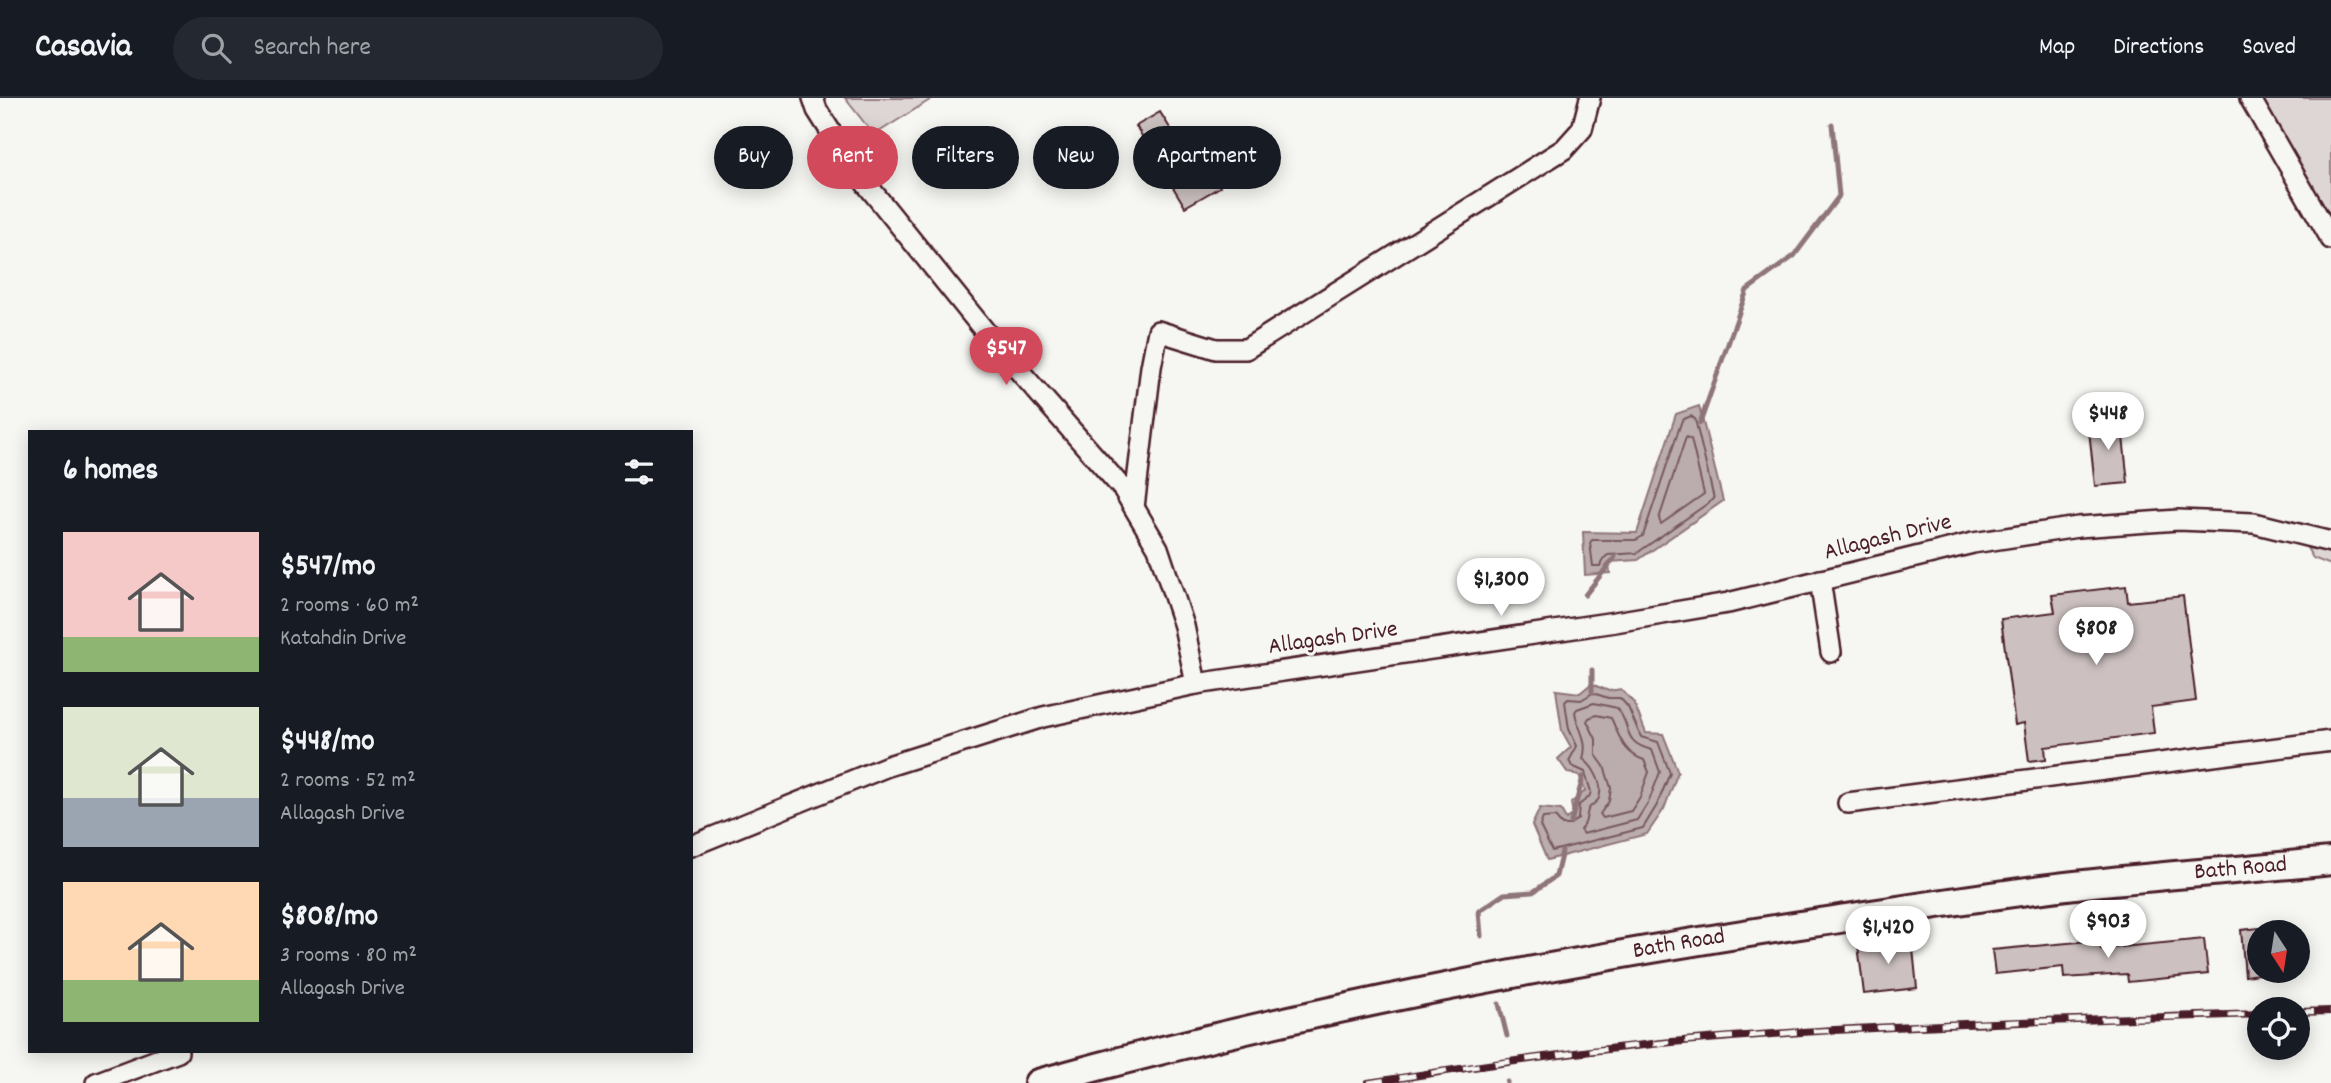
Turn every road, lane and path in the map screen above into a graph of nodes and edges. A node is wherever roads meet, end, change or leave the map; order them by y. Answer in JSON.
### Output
{"nodes":[{"id":1,"x":813,"y":98,"type":"edge"},
{"id":2,"x":1590,"y":98,"type":"edge"},
{"id":3,"x":2250,"y":98,"type":"edge"},
{"id":4,"x":2331,"y":239,"type":"edge"},
{"id":5,"x":1134,"y":507,"type":"junction"},
{"id":6,"x":2331,"y":542,"type":"edge"},
{"id":7,"x":1820,"y":580,"type":"junction"},
{"id":8,"x":1831,"y":652,"type":"dead end"},
{"id":9,"x":1196,"y":684,"type":"junction"},
{"id":10,"x":2331,"y":741,"type":"edge"},
{"id":11,"x":1848,"y":803,"type":"dead end"},
{"id":12,"x":693,"y":845,"type":"edge"},
{"id":13,"x":2331,"y":861,"type":"edge"},
{"id":14,"x":175,"y":1053,"type":"edge"},
{"id":15,"x":96,"y":1083,"type":"edge"},
{"id":16,"x":1038,"y":1083,"type":"edge"}],
"edges":[{"from":1,"to":5,"type":"street"},
{"from":2,"to":5,"type":"street"},
{"from":3,"to":4,"type":"street"},
{"from":5,"to":9,"type":"street"},
{"from":6,"to":7,"type":"street","name":"Allagash Drive"},
{"from":7,"to":8,"type":"street"},
{"from":7,"to":9,"type":"street","name":"Allagash Drive"},
{"from":9,"to":12,"type":"street","name":"Allagash Drive"},
{"from":10,"to":11,"type":"street"},
{"from":13,"to":16,"type":"main road","name":"Bath Road"},
{"from":14,"to":15,"type":"street"}]}
